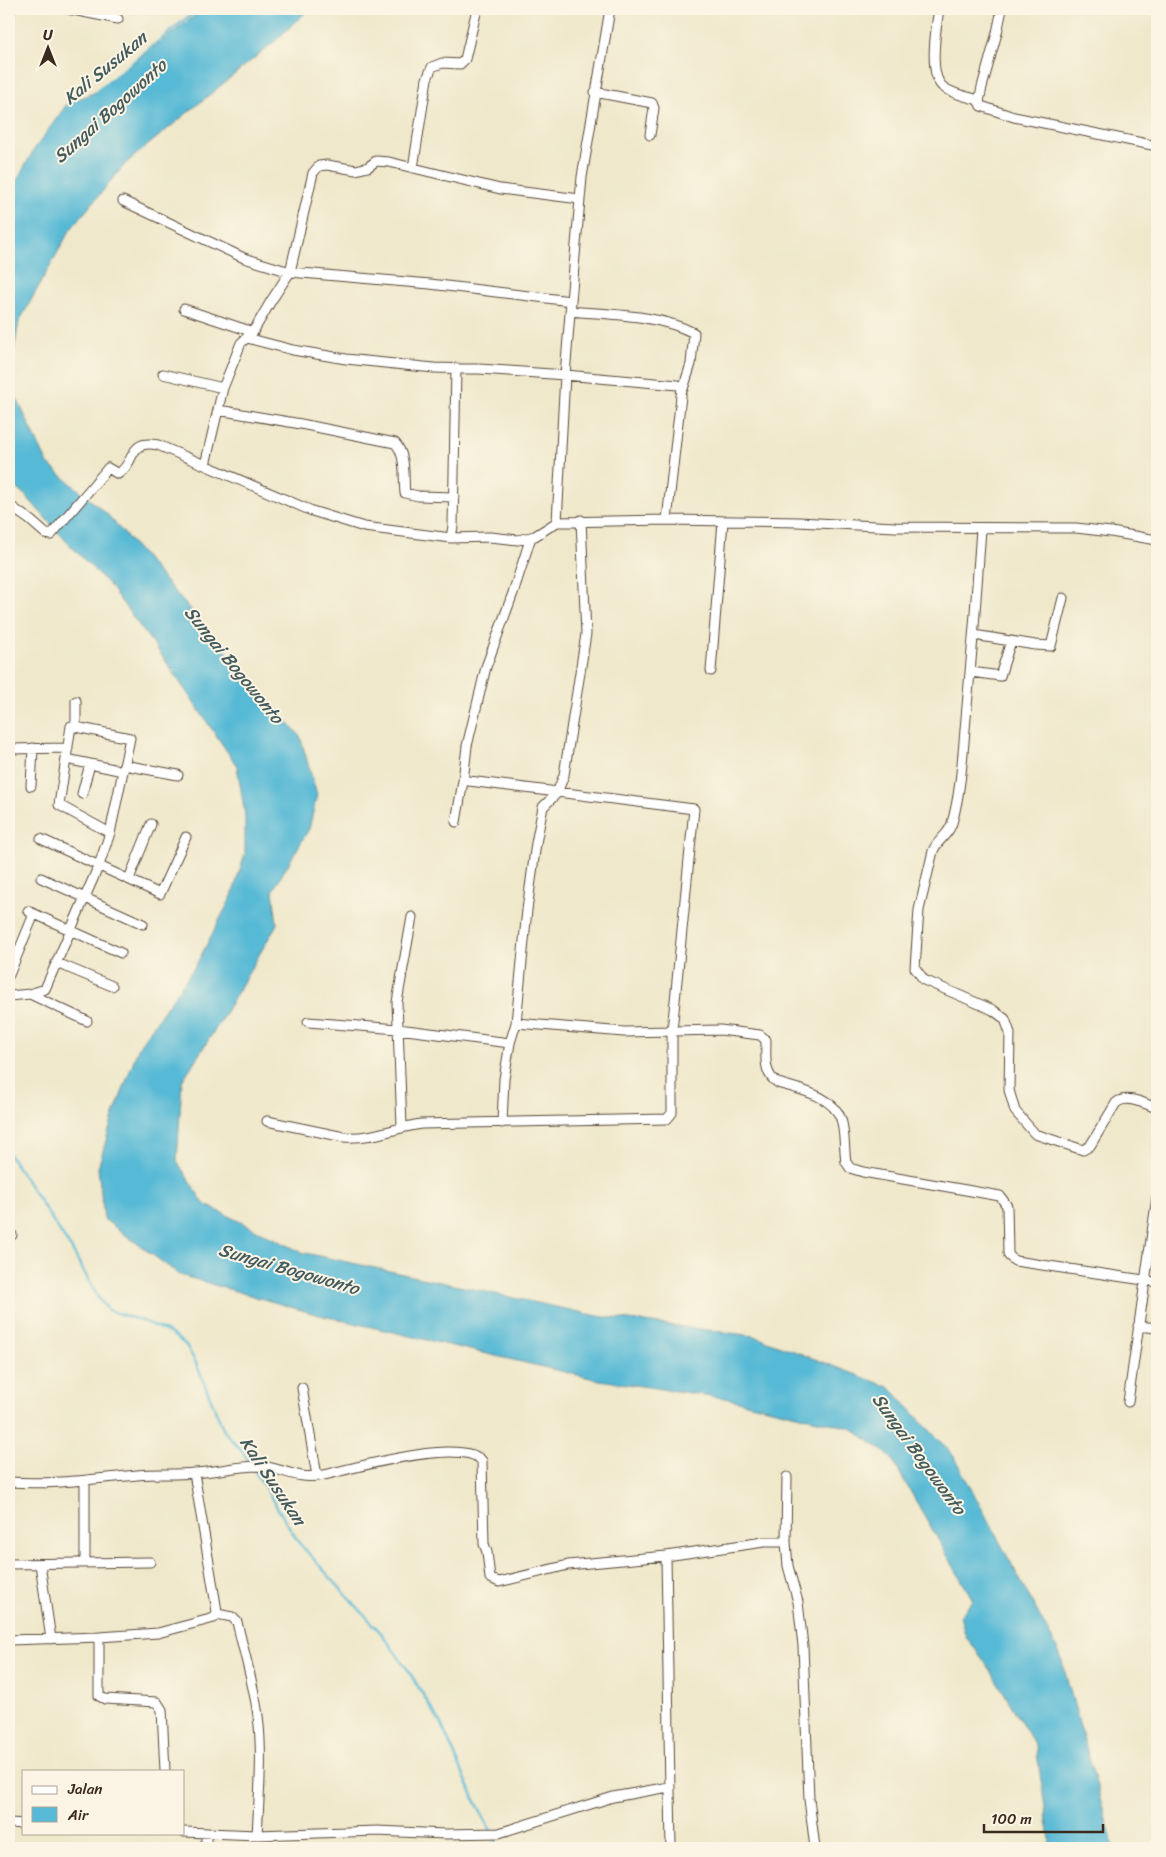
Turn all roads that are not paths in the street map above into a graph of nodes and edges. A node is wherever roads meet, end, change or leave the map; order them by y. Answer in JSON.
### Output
{"nodes":[{"id":1,"x":68,"y":9,"type":"edge"},
{"id":2,"x":477,"y":9,"type":"edge"},
{"id":3,"x":610,"y":9,"type":"edge"},
{"id":4,"x":939,"y":9,"type":"edge"},
{"id":5,"x":1002,"y":9,"type":"edge"},
{"id":6,"x":118,"y":19,"type":"dead end"},
{"id":7,"x":595,"y":92,"type":"junction"},
{"id":8,"x":979,"y":100,"type":"junction"},
{"id":9,"x":650,"y":135,"type":"dead end"},
{"id":10,"x":1157,"y":146,"type":"edge"},
{"id":11,"x":413,"y":168,"type":"junction"},
{"id":12,"x":580,"y":199,"type":"junction"},
{"id":13,"x":123,"y":202,"type":"dead end"},
{"id":14,"x":290,"y":272,"type":"junction"},
{"id":15,"x":571,"y":301,"type":"junction"},
{"id":16,"x":184,"y":309,"type":"dead end"},
{"id":17,"x":570,"y":311,"type":"junction"},
{"id":18,"x":250,"y":335,"type":"junction"},
{"id":19,"x":456,"y":368,"type":"junction"},
{"id":20,"x":162,"y":374,"type":"dead end"},
{"id":21,"x":565,"y":376,"type":"junction"},
{"id":22,"x":224,"y":388,"type":"junction"},
{"id":23,"x":683,"y":389,"type":"junction"},
{"id":24,"x":218,"y":410,"type":"junction"},
{"id":25,"x":205,"y":465,"type":"junction"},
{"id":26,"x":454,"y":497,"type":"junction"},
{"id":27,"x":9,"y":505,"type":"edge"},
{"id":28,"x":582,"y":520,"type":"junction"},
{"id":29,"x":667,"y":520,"type":"junction"},
{"id":30,"x":723,"y":521,"type":"junction"},
{"id":31,"x":557,"y":522,"type":"junction"},
{"id":32,"x":981,"y":529,"type":"junction"},
{"id":33,"x":531,"y":537,"type":"junction"},
{"id":34,"x":451,"y":538,"type":"junction"},
{"id":35,"x":1157,"y":540,"type":"edge"},
{"id":36,"x":1063,"y":598,"type":"dead end"},
{"id":37,"x":974,"y":635,"type":"junction"},
{"id":38,"x":1011,"y":641,"type":"junction"},
{"id":39,"x":711,"y":670,"type":"dead end"},
{"id":40,"x":970,"y":672,"type":"junction"},
{"id":41,"x":76,"y":700,"type":"dead end"},
{"id":42,"x":76,"y":727,"type":"junction"},
{"id":43,"x":33,"y":748,"type":"junction"},
{"id":44,"x":68,"y":748,"type":"junction"},
{"id":45,"x":9,"y":749,"type":"edge"},
{"id":46,"x":66,"y":758,"type":"junction"},
{"id":47,"x":90,"y":764,"type":"junction"},
{"id":48,"x":124,"y":768,"type":"junction"},
{"id":49,"x":178,"y":775,"type":"dead end"},
{"id":50,"x":463,"y":781,"type":"junction"},
{"id":51,"x":31,"y":786,"type":"dead end"},
{"id":52,"x":557,"y":793,"type":"junction"},
{"id":53,"x":82,"y":794,"type":"dead end"},
{"id":54,"x":456,"y":822,"type":"dead end"},
{"id":55,"x":151,"y":824,"type":"dead end"},
{"id":56,"x":110,"y":833,"type":"junction"},
{"id":57,"x":186,"y":836,"type":"dead end"},
{"id":58,"x":41,"y":839,"type":"dead end"},
{"id":59,"x":99,"y":865,"type":"junction"},
{"id":60,"x":41,"y":878,"type":"dead end"},
{"id":61,"x":129,"y":879,"type":"junction"},
{"id":62,"x":86,"y":897,"type":"junction"},
{"id":63,"x":412,"y":916,"type":"dead end"},
{"id":64,"x":143,"y":924,"type":"dead end"},
{"id":65,"x":70,"y":929,"type":"junction"},
{"id":66,"x":122,"y":953,"type":"dead end"},
{"id":67,"x":58,"y":963,"type":"junction"},
{"id":68,"x":9,"y":974,"type":"edge"},
{"id":69,"x":112,"y":986,"type":"dead end"},
{"id":70,"x":30,"y":994,"type":"junction"},
{"id":71,"x":9,"y":996,"type":"edge"},
{"id":72,"x":87,"y":1021,"type":"dead end"},
{"id":73,"x":308,"y":1022,"type":"dead end"},
{"id":74,"x":516,"y":1023,"type":"junction"},
{"id":75,"x":398,"y":1029,"type":"junction"},
{"id":76,"x":672,"y":1031,"type":"junction"},
{"id":77,"x":510,"y":1043,"type":"junction"},
{"id":78,"x":1157,"y":1108,"type":"edge"},
{"id":79,"x":266,"y":1121,"type":"dead end"},
{"id":80,"x":502,"y":1123,"type":"junction"},
{"id":81,"x":402,"y":1126,"type":"junction"},
{"id":82,"x":1157,"y":1197,"type":"edge"},
{"id":83,"x":1145,"y":1280,"type":"junction"},
{"id":84,"x":1157,"y":1282,"type":"edge"},
{"id":85,"x":1138,"y":1326,"type":"junction"},
{"id":86,"x":1157,"y":1328,"type":"edge"},
{"id":87,"x":302,"y":1388,"type":"dead end"},
{"id":88,"x":1128,"y":1402,"type":"dead end"},
{"id":89,"x":194,"y":1474,"type":"junction"},
{"id":90,"x":317,"y":1476,"type":"junction"},
{"id":91,"x":787,"y":1477,"type":"dead end"},
{"id":92,"x":85,"y":1481,"type":"junction"},
{"id":93,"x":9,"y":1482,"type":"edge"},
{"id":94,"x":786,"y":1542,"type":"junction"},
{"id":95,"x":666,"y":1556,"type":"junction"},
{"id":96,"x":150,"y":1562,"type":"dead end"},
{"id":97,"x":85,"y":1563,"type":"junction"},
{"id":98,"x":9,"y":1564,"type":"edge"},
{"id":99,"x":40,"y":1564,"type":"junction"},
{"id":100,"x":217,"y":1614,"type":"junction"},
{"id":101,"x":99,"y":1637,"type":"junction"},
{"id":102,"x":51,"y":1639,"type":"junction"},
{"id":103,"x":9,"y":1640,"type":"edge"},
{"id":104,"x":165,"y":1770,"type":"edge"},
{"id":105,"x":669,"y":1787,"type":"junction"},
{"id":106,"x":9,"y":1823,"type":"edge"},
{"id":107,"x":22,"y":1824,"type":"edge"},
{"id":108,"x":185,"y":1832,"type":"edge"},
{"id":109,"x":206,"y":1833,"type":"junction"},
{"id":110,"x":258,"y":1835,"type":"junction"},
{"id":111,"x":206,"y":1848,"type":"edge"},
{"id":112,"x":671,"y":1848,"type":"edge"},
{"id":113,"x":814,"y":1848,"type":"edge"}],
"edges":[{"from":1,"to":6,"type":"street"},
{"from":2,"to":11,"type":"street"},
{"from":3,"to":7,"type":"street"},
{"from":4,"to":8,"type":"street"},
{"from":5,"to":8,"type":"street"},
{"from":7,"to":9,"type":"street"},
{"from":7,"to":12,"type":"street"},
{"from":8,"to":10,"type":"street"},
{"from":11,"to":12,"type":"street"},
{"from":11,"to":14,"type":"street"},
{"from":12,"to":15,"type":"street"},
{"from":13,"to":14,"type":"street"},
{"from":14,"to":15,"type":"street"},
{"from":14,"to":18,"type":"street"},
{"from":15,"to":17,"type":"street"},
{"from":16,"to":18,"type":"street"},
{"from":17,"to":21,"type":"street"},
{"from":17,"to":23,"type":"street"},
{"from":18,"to":19,"type":"street"},
{"from":18,"to":22,"type":"street"},
{"from":19,"to":21,"type":"street"},
{"from":19,"to":26,"type":"street"},
{"from":20,"to":22,"type":"street"},
{"from":21,"to":23,"type":"street"},
{"from":21,"to":31,"type":"street"},
{"from":22,"to":24,"type":"street"},
{"from":23,"to":29,"type":"street"},
{"from":24,"to":25,"type":"street"},
{"from":24,"to":26,"type":"street"},
{"from":25,"to":27,"type":"street"},
{"from":25,"to":34,"type":"street"},
{"from":26,"to":34,"type":"street"},
{"from":28,"to":29,"type":"street"},
{"from":28,"to":31,"type":"street"},
{"from":28,"to":52,"type":"street"},
{"from":29,"to":30,"type":"street"},
{"from":30,"to":32,"type":"street"},
{"from":30,"to":39,"type":"street"},
{"from":31,"to":33,"type":"street"},
{"from":32,"to":35,"type":"street"},
{"from":32,"to":37,"type":"street"},
{"from":33,"to":34,"type":"street"},
{"from":33,"to":50,"type":"street"},
{"from":36,"to":38,"type":"street"},
{"from":37,"to":38,"type":"street"},
{"from":37,"to":40,"type":"street"},
{"from":38,"to":40,"type":"street"},
{"from":40,"to":78,"type":"street"},
{"from":41,"to":42,"type":"street"},
{"from":42,"to":44,"type":"street"},
{"from":42,"to":48,"type":"street"},
{"from":43,"to":44,"type":"street"},
{"from":43,"to":45,"type":"street"},
{"from":43,"to":51,"type":"street"},
{"from":44,"to":46,"type":"street"},
{"from":46,"to":47,"type":"street"},
{"from":46,"to":56,"type":"street"},
{"from":47,"to":48,"type":"street"},
{"from":47,"to":53,"type":"street"},
{"from":48,"to":49,"type":"street"},
{"from":48,"to":56,"type":"street"},
{"from":50,"to":52,"type":"street"},
{"from":50,"to":54,"type":"street"},
{"from":52,"to":74,"type":"street"},
{"from":52,"to":76,"type":"street"},
{"from":55,"to":61,"type":"street"},
{"from":56,"to":59,"type":"street"},
{"from":57,"to":61,"type":"street"},
{"from":58,"to":59,"type":"street"},
{"from":59,"to":61,"type":"street"},
{"from":59,"to":62,"type":"street"},
{"from":60,"to":62,"type":"street"},
{"from":62,"to":64,"type":"street"},
{"from":62,"to":65,"type":"street"},
{"from":63,"to":75,"type":"street"},
{"from":65,"to":66,"type":"street"},
{"from":65,"to":67,"type":"street"},
{"from":65,"to":68,"type":"street"},
{"from":67,"to":69,"type":"street"},
{"from":67,"to":70,"type":"street"},
{"from":70,"to":71,"type":"street"},
{"from":70,"to":72,"type":"street"},
{"from":73,"to":75,"type":"street"},
{"from":74,"to":76,"type":"street"},
{"from":74,"to":77,"type":"street"},
{"from":75,"to":77,"type":"street"},
{"from":75,"to":81,"type":"street"},
{"from":76,"to":80,"type":"street"},
{"from":76,"to":83,"type":"street"},
{"from":77,"to":80,"type":"street"},
{"from":79,"to":81,"type":"street"},
{"from":80,"to":81,"type":"street"},
{"from":82,"to":83,"type":"street"},
{"from":83,"to":84,"type":"street"},
{"from":83,"to":85,"type":"street"},
{"from":85,"to":86,"type":"street"},
{"from":85,"to":88,"type":"street"},
{"from":87,"to":90,"type":"street"},
{"from":89,"to":90,"type":"street"},
{"from":89,"to":92,"type":"street"},
{"from":89,"to":100,"type":"street"},
{"from":90,"to":95,"type":"street"},
{"from":91,"to":94,"type":"street"},
{"from":92,"to":93,"type":"street"},
{"from":92,"to":97,"type":"street"},
{"from":94,"to":95,"type":"street"},
{"from":94,"to":113,"type":"street"},
{"from":95,"to":105,"type":"street"},
{"from":96,"to":97,"type":"street"},
{"from":97,"to":99,"type":"street"},
{"from":98,"to":99,"type":"street"},
{"from":99,"to":102,"type":"street"},
{"from":100,"to":101,"type":"street"},
{"from":100,"to":110,"type":"street"},
{"from":101,"to":102,"type":"street"},
{"from":101,"to":104,"type":"street"},
{"from":102,"to":103,"type":"street"},
{"from":105,"to":110,"type":"street"},
{"from":105,"to":112,"type":"street"},
{"from":106,"to":107,"type":"street"},
{"from":108,"to":109,"type":"street"},
{"from":109,"to":110,"type":"street"},
{"from":109,"to":111,"type":"street"}]}
